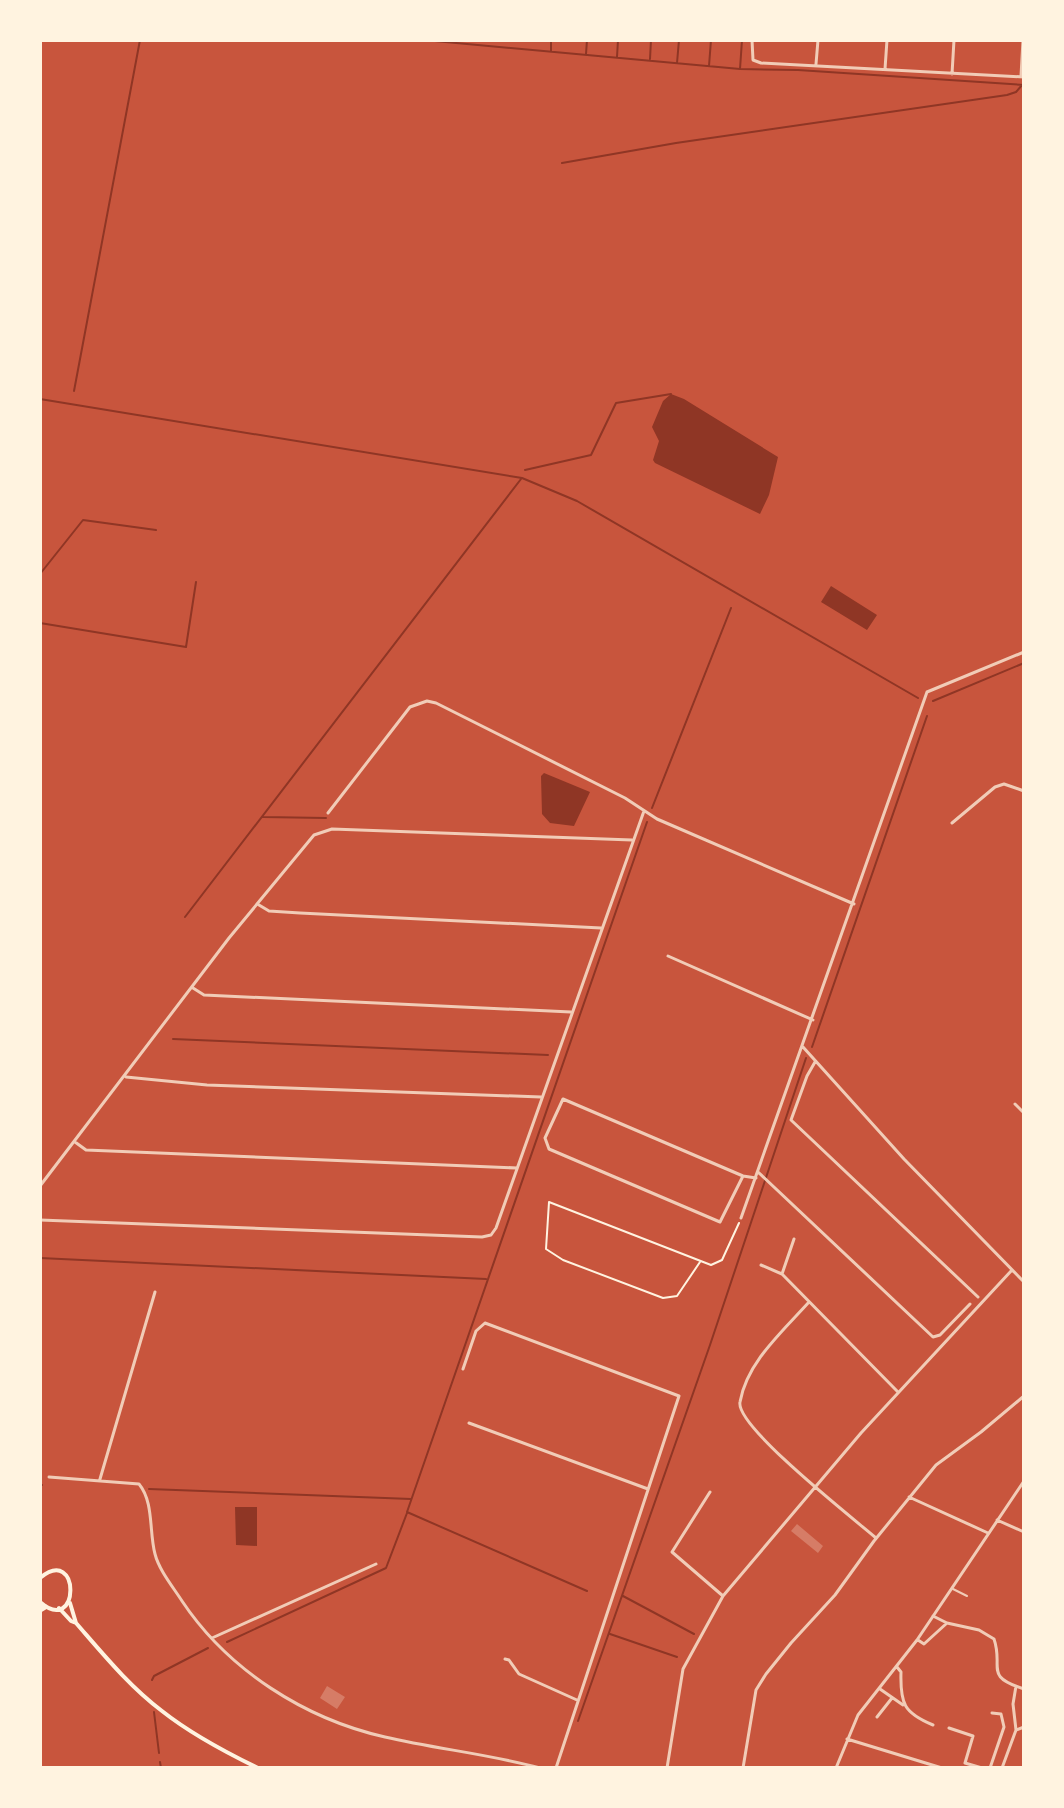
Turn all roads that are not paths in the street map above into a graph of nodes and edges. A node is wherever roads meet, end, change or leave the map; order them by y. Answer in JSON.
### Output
{"nodes":[{"id":1,"x":752,"y":40,"type":"edge"},
{"id":2,"x":818,"y":40,"type":"edge"},
{"id":3,"x":887,"y":40,"type":"edge"},
{"id":4,"x":954,"y":40,"type":"edge"},
{"id":5,"x":1023,"y":40,"type":"edge"},
{"id":6,"x":816,"y":66,"type":"junction"},
{"id":7,"x":885,"y":69,"type":"junction"},
{"id":8,"x":952,"y":74,"type":"junction"},
{"id":9,"x":1023,"y":77,"type":"edge"},
{"id":10,"x":1024,"y":652,"type":"edge"},
{"id":11,"x":1024,"y":791,"type":"edge"},
{"id":12,"x":644,"y":811,"type":"junction"},
{"id":13,"x":328,"y":813,"type":"dead end"},
{"id":14,"x":952,"y":823,"type":"dead end"},
{"id":15,"x":632,"y":840,"type":"junction"},
{"id":16,"x":258,"y":904,"type":"junction"},
{"id":17,"x":854,"y":904,"type":"junction"},
{"id":18,"x":601,"y":928,"type":"junction"},
{"id":19,"x":668,"y":956,"type":"dead end"},
{"id":20,"x":192,"y":988,"type":"junction"},
{"id":21,"x":571,"y":1012,"type":"junction"},
{"id":22,"x":813,"y":1020,"type":"junction"},
{"id":23,"x":803,"y":1047,"type":"junction"},
{"id":24,"x":816,"y":1061,"type":"junction"},
{"id":25,"x":125,"y":1077,"type":"junction"},
{"id":26,"x":541,"y":1097,"type":"junction"},
{"id":27,"x":1015,"y":1104,"type":"dead end"},
{"id":28,"x":1024,"y":1113,"type":"edge"},
{"id":29,"x":75,"y":1142,"type":"junction"},
{"id":30,"x":517,"y":1168,"type":"junction"},
{"id":31,"x":758,"y":1172,"type":"junction"},
{"id":32,"x":743,"y":1176,"type":"junction"},
{"id":33,"x":756,"y":1178,"type":"junction"},
{"id":34,"x":40,"y":1186,"type":"edge"},
{"id":35,"x":741,"y":1218,"type":"road end"},
{"id":36,"x":40,"y":1220,"type":"edge"},
{"id":37,"x":794,"y":1239,"type":"dead end"},
{"id":38,"x":761,"y":1265,"type":"dead end"},
{"id":39,"x":1012,"y":1270,"type":"junction"},
{"id":40,"x":782,"y":1274,"type":"junction"},
{"id":41,"x":1024,"y":1282,"type":"edge"},
{"id":42,"x":155,"y":1292,"type":"dead end"},
{"id":43,"x":978,"y":1297,"type":"dead end"},
{"id":44,"x":809,"y":1302,"type":"junction"},
{"id":45,"x":970,"y":1304,"type":"dead end"},
{"id":46,"x":463,"y":1369,"type":"dead end"},
{"id":47,"x":898,"y":1392,"type":"junction"},
{"id":48,"x":1024,"y":1396,"type":"edge"},
{"id":49,"x":469,"y":1423,"type":"dead end"},
{"id":50,"x":49,"y":1477,"type":"dead end"},
{"id":51,"x":100,"y":1479,"type":"junction"},
{"id":52,"x":1024,"y":1481,"type":"edge"},
{"id":53,"x":815,"y":1487,"type":"junction"},
{"id":54,"x":648,"y":1489,"type":"junction"},
{"id":55,"x":710,"y":1492,"type":"dead end"},
{"id":56,"x":909,"y":1497,"type":"junction"},
{"id":57,"x":997,"y":1520,"type":"junction"},
{"id":58,"x":1024,"y":1532,"type":"edge"},
{"id":59,"x":988,"y":1533,"type":"junction"},
{"id":60,"x":876,"y":1538,"type":"junction"},
{"id":61,"x":1024,"y":1543,"type":"edge"},
{"id":62,"x":1024,"y":1552,"type":"edge"},
{"id":63,"x":376,"y":1564,"type":"dead end"},
{"id":64,"x":40,"y":1578,"type":"edge"},
{"id":65,"x":952,"y":1588,"type":"junction"},
{"id":66,"x":723,"y":1596,"type":"junction"},
{"id":67,"x":967,"y":1596,"type":"dead end"},
{"id":68,"x":69,"y":1601,"type":"junction"},
{"id":69,"x":42,"y":1606,"type":"edge"},
{"id":70,"x":59,"y":1608,"type":"junction"},
{"id":71,"x":933,"y":1616,"type":"junction"},
{"id":72,"x":76,"y":1623,"type":"junction"},
{"id":73,"x":947,"y":1623,"type":"junction"},
{"id":74,"x":211,"y":1639,"type":"junction"},
{"id":75,"x":917,"y":1640,"type":"junction"},
{"id":76,"x":505,"y":1659,"type":"dead end"},
{"id":77,"x":897,"y":1667,"type":"junction"},
{"id":78,"x":1016,"y":1686,"type":"junction"},
{"id":79,"x":880,"y":1689,"type":"junction"},
{"id":80,"x":1024,"y":1689,"type":"edge"},
{"id":81,"x":892,"y":1698,"type":"junction"},
{"id":82,"x":577,"y":1700,"type":"junction"},
{"id":83,"x":905,"y":1707,"type":"junction"},
{"id":84,"x":992,"y":1713,"type":"dead end"},
{"id":85,"x":877,"y":1717,"type":"dead end"},
{"id":86,"x":933,"y":1725,"type":"dead end"},
{"id":87,"x":1024,"y":1727,"type":"edge"},
{"id":88,"x":949,"y":1728,"type":"dead end"},
{"id":89,"x":1016,"y":1730,"type":"junction"},
{"id":90,"x":847,"y":1739,"type":"junction"},
{"id":91,"x":999,"y":1740,"type":"junction"},
{"id":92,"x":1010,"y":1745,"type":"junction"},
{"id":93,"x":258,"y":1768,"type":"edge"},
{"id":94,"x":540,"y":1768,"type":"edge"},
{"id":95,"x":556,"y":1768,"type":"edge"},
{"id":96,"x":667,"y":1768,"type":"edge"},
{"id":97,"x":743,"y":1768,"type":"edge"},
{"id":98,"x":836,"y":1768,"type":"edge"},
{"id":99,"x":942,"y":1768,"type":"edge"},
{"id":100,"x":982,"y":1768,"type":"edge"},
{"id":101,"x":990,"y":1768,"type":"edge"},
{"id":102,"x":1002,"y":1768,"type":"edge"}],
"edges":[{"from":1,"to":6,"type":"street"},
{"from":2,"to":6,"type":"street"},
{"from":3,"to":7,"type":"street"},
{"from":4,"to":8,"type":"street"},
{"from":5,"to":9,"type":"street"},
{"from":6,"to":7,"type":"street"},
{"from":7,"to":8,"type":"street"},
{"from":8,"to":9,"type":"street"},
{"from":10,"to":17,"type":"street"},
{"from":11,"to":14,"type":"street"},
{"from":12,"to":13,"type":"street"},
{"from":12,"to":15,"type":"street"},
{"from":12,"to":17,"type":"street"},
{"from":15,"to":16,"type":"street"},
{"from":15,"to":18,"type":"street"},
{"from":16,"to":18,"type":"street"},
{"from":16,"to":20,"type":"street"},
{"from":17,"to":22,"type":"street"},
{"from":18,"to":21,"type":"street"},
{"from":19,"to":22,"type":"street"},
{"from":20,"to":21,"type":"street"},
{"from":20,"to":25,"type":"street"},
{"from":21,"to":26,"type":"street"},
{"from":22,"to":23,"type":"street"},
{"from":23,"to":24,"type":"street"},
{"from":23,"to":31,"type":"street"},
{"from":24,"to":39,"type":"street"},
{"from":24,"to":43,"type":"street"},
{"from":25,"to":26,"type":"street"},
{"from":25,"to":29,"type":"street"},
{"from":26,"to":30,"type":"street"},
{"from":27,"to":28,"type":"street"},
{"from":29,"to":30,"type":"street"},
{"from":29,"to":34,"type":"street"},
{"from":30,"to":36,"type":"street"},
{"from":31,"to":33,"type":"street"},
{"from":31,"to":45,"type":"street"},
{"from":32,"to":32,"type":"street"},
{"from":32,"to":33,"type":"street"},
{"from":33,"to":35,"type":"street"},
{"from":37,"to":40,"type":"street"},
{"from":38,"to":40,"type":"street"},
{"from":39,"to":41,"type":"street"},
{"from":39,"to":47,"type":"street"},
{"from":40,"to":44,"type":"street"},
{"from":42,"to":51,"type":"street"},
{"from":44,"to":47,"type":"street"},
{"from":44,"to":53,"type":"street"},
{"from":46,"to":54,"type":"street"},
{"from":47,"to":53,"type":"street"},
{"from":48,"to":56,"type":"street"},
{"from":49,"to":54,"type":"street"},
{"from":50,"to":51,"type":"street"},
{"from":51,"to":74,"type":"street"},
{"from":52,"to":57,"type":"street"},
{"from":53,"to":60,"type":"street"},
{"from":53,"to":66,"type":"street"},
{"from":54,"to":82,"type":"street"},
{"from":55,"to":66,"type":"street"},
{"from":56,"to":59,"type":"street"},
{"from":56,"to":60,"type":"street"},
{"from":57,"to":58,"type":"street"},
{"from":57,"to":59,"type":"street"},
{"from":59,"to":65,"type":"street"},
{"from":60,"to":97,"type":"street"},
{"from":61,"to":62,"type":"street"},
{"from":63,"to":74,"type":"street"},
{"from":64,"to":68,"type":"main road"},
{"from":65,"to":67,"type":"street"},
{"from":65,"to":71,"type":"street"},
{"from":66,"to":96,"type":"street"},
{"from":68,"to":70,"type":"main road"},
{"from":68,"to":72,"type":"main road"},
{"from":69,"to":70,"type":"main road"},
{"from":70,"to":72,"type":"main road"},
{"from":71,"to":73,"type":"street"},
{"from":71,"to":75,"type":"street"},
{"from":72,"to":93,"type":"main road"},
{"from":73,"to":75,"type":"street"},
{"from":73,"to":78,"type":"street"},
{"from":74,"to":94,"type":"street"},
{"from":75,"to":77,"type":"street"},
{"from":76,"to":82,"type":"street"},
{"from":77,"to":79,"type":"street"},
{"from":77,"to":83,"type":"street"},
{"from":78,"to":80,"type":"street"},
{"from":78,"to":89,"type":"street"},
{"from":79,"to":81,"type":"street"},
{"from":79,"to":90,"type":"street"},
{"from":81,"to":83,"type":"street"},
{"from":81,"to":85,"type":"street"},
{"from":82,"to":95,"type":"street"},
{"from":83,"to":86,"type":"street"},
{"from":84,"to":91,"type":"street"},
{"from":87,"to":89,"type":"street"},
{"from":88,"to":100,"type":"street"},
{"from":89,"to":92,"type":"street"},
{"from":90,"to":98,"type":"street"},
{"from":90,"to":99,"type":"street"},
{"from":91,"to":92,"type":"street"},
{"from":91,"to":101,"type":"street"},
{"from":92,"to":102,"type":"street"}]}
